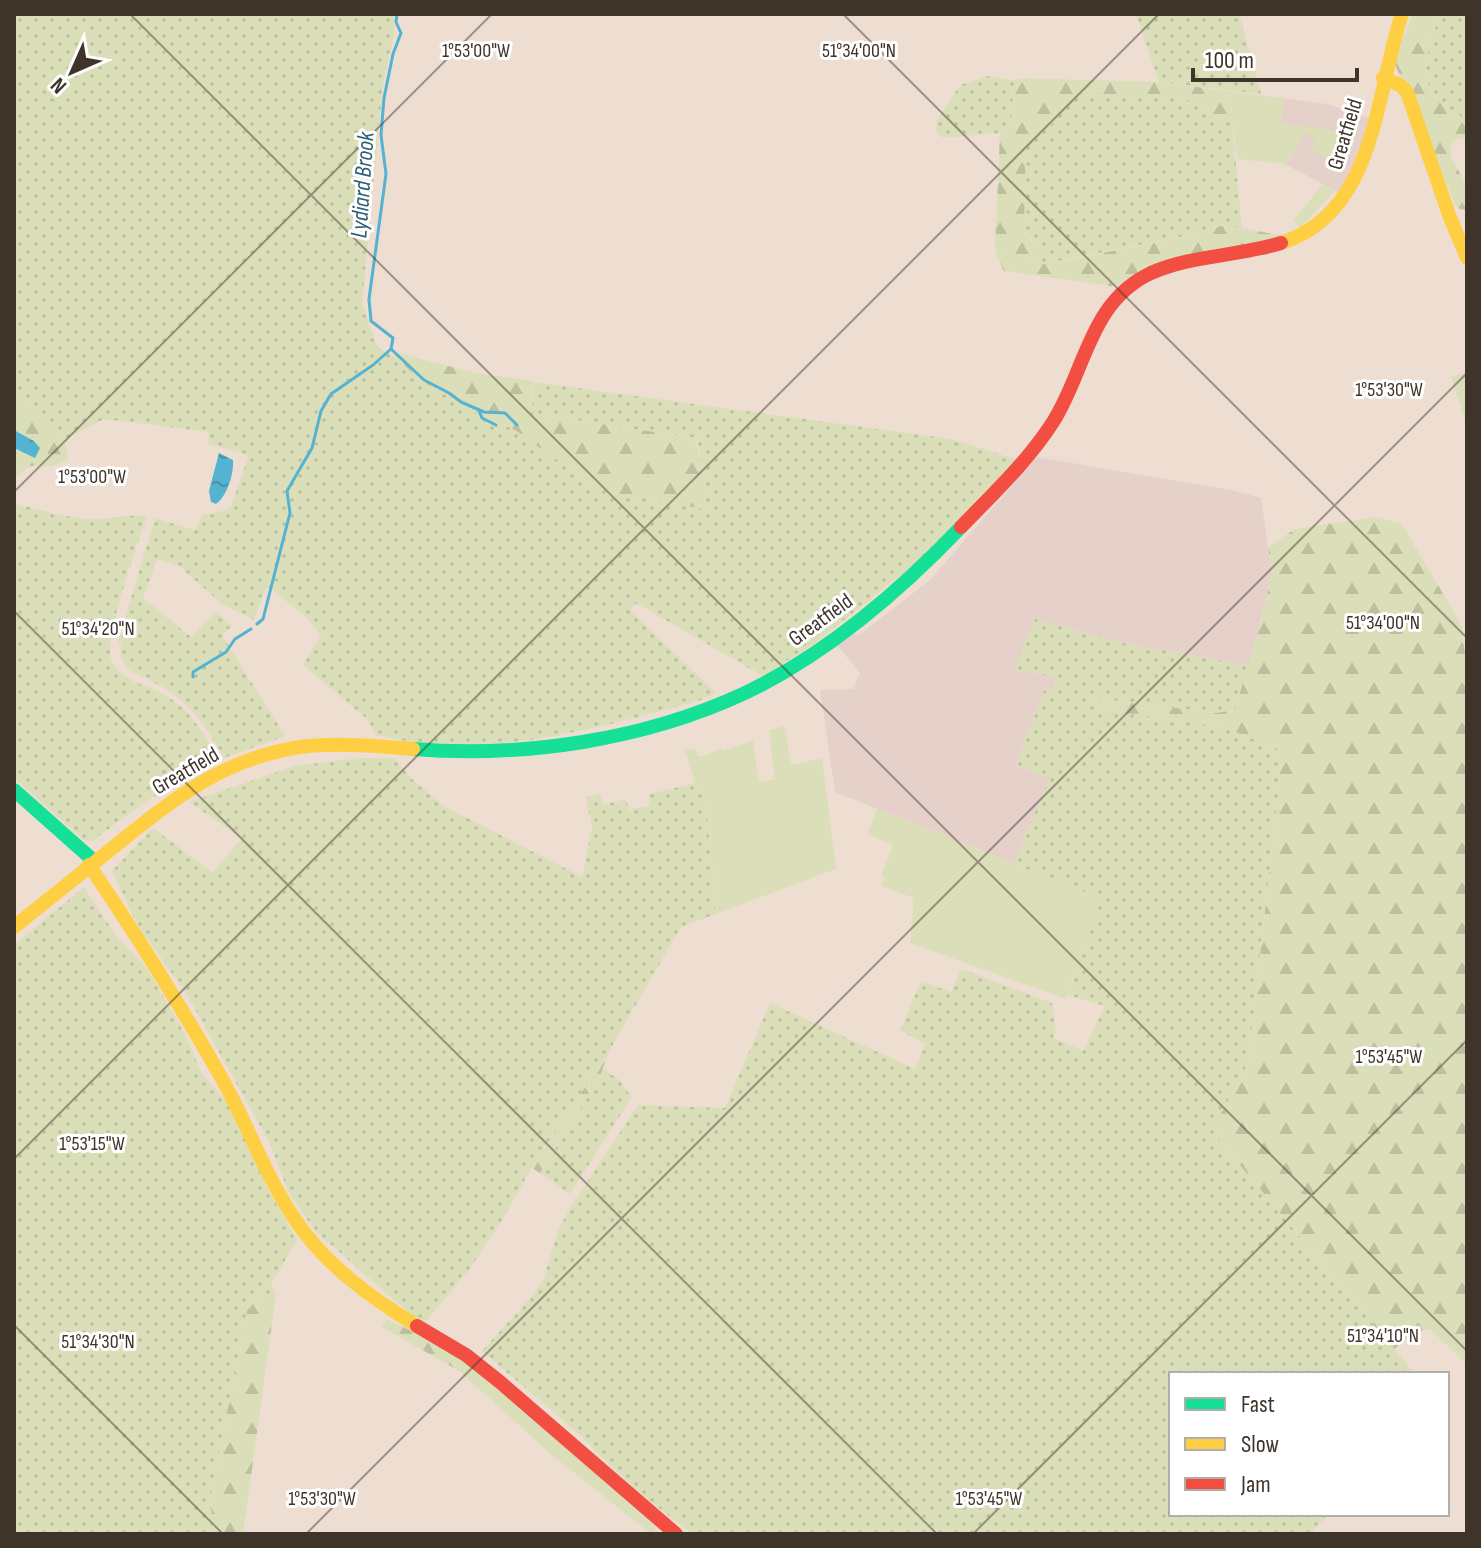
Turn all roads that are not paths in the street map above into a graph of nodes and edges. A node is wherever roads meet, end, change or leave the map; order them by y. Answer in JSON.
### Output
{"nodes":[{"id":1,"x":1402,"y":14,"type":"edge"},
{"id":2,"x":1383,"y":78,"type":"junction"},
{"id":3,"x":1467,"y":258,"type":"edge"},
{"id":4,"x":14,"y":790,"type":"edge"},
{"id":5,"x":91,"y":863,"type":"junction"},
{"id":6,"x":14,"y":927,"type":"edge"},
{"id":7,"x":676,"y":1534,"type":"edge"}],
"edges":[{"from":1,"to":2,"type":"street","name":"Greatfield"},
{"from":2,"to":3,"type":"street"},
{"from":2,"to":5,"type":"street","name":"Greatfield"},
{"from":4,"to":5,"type":"street"},
{"from":5,"to":6,"type":"street","name":"Greatfield"},
{"from":5,"to":7,"type":"street"}]}
